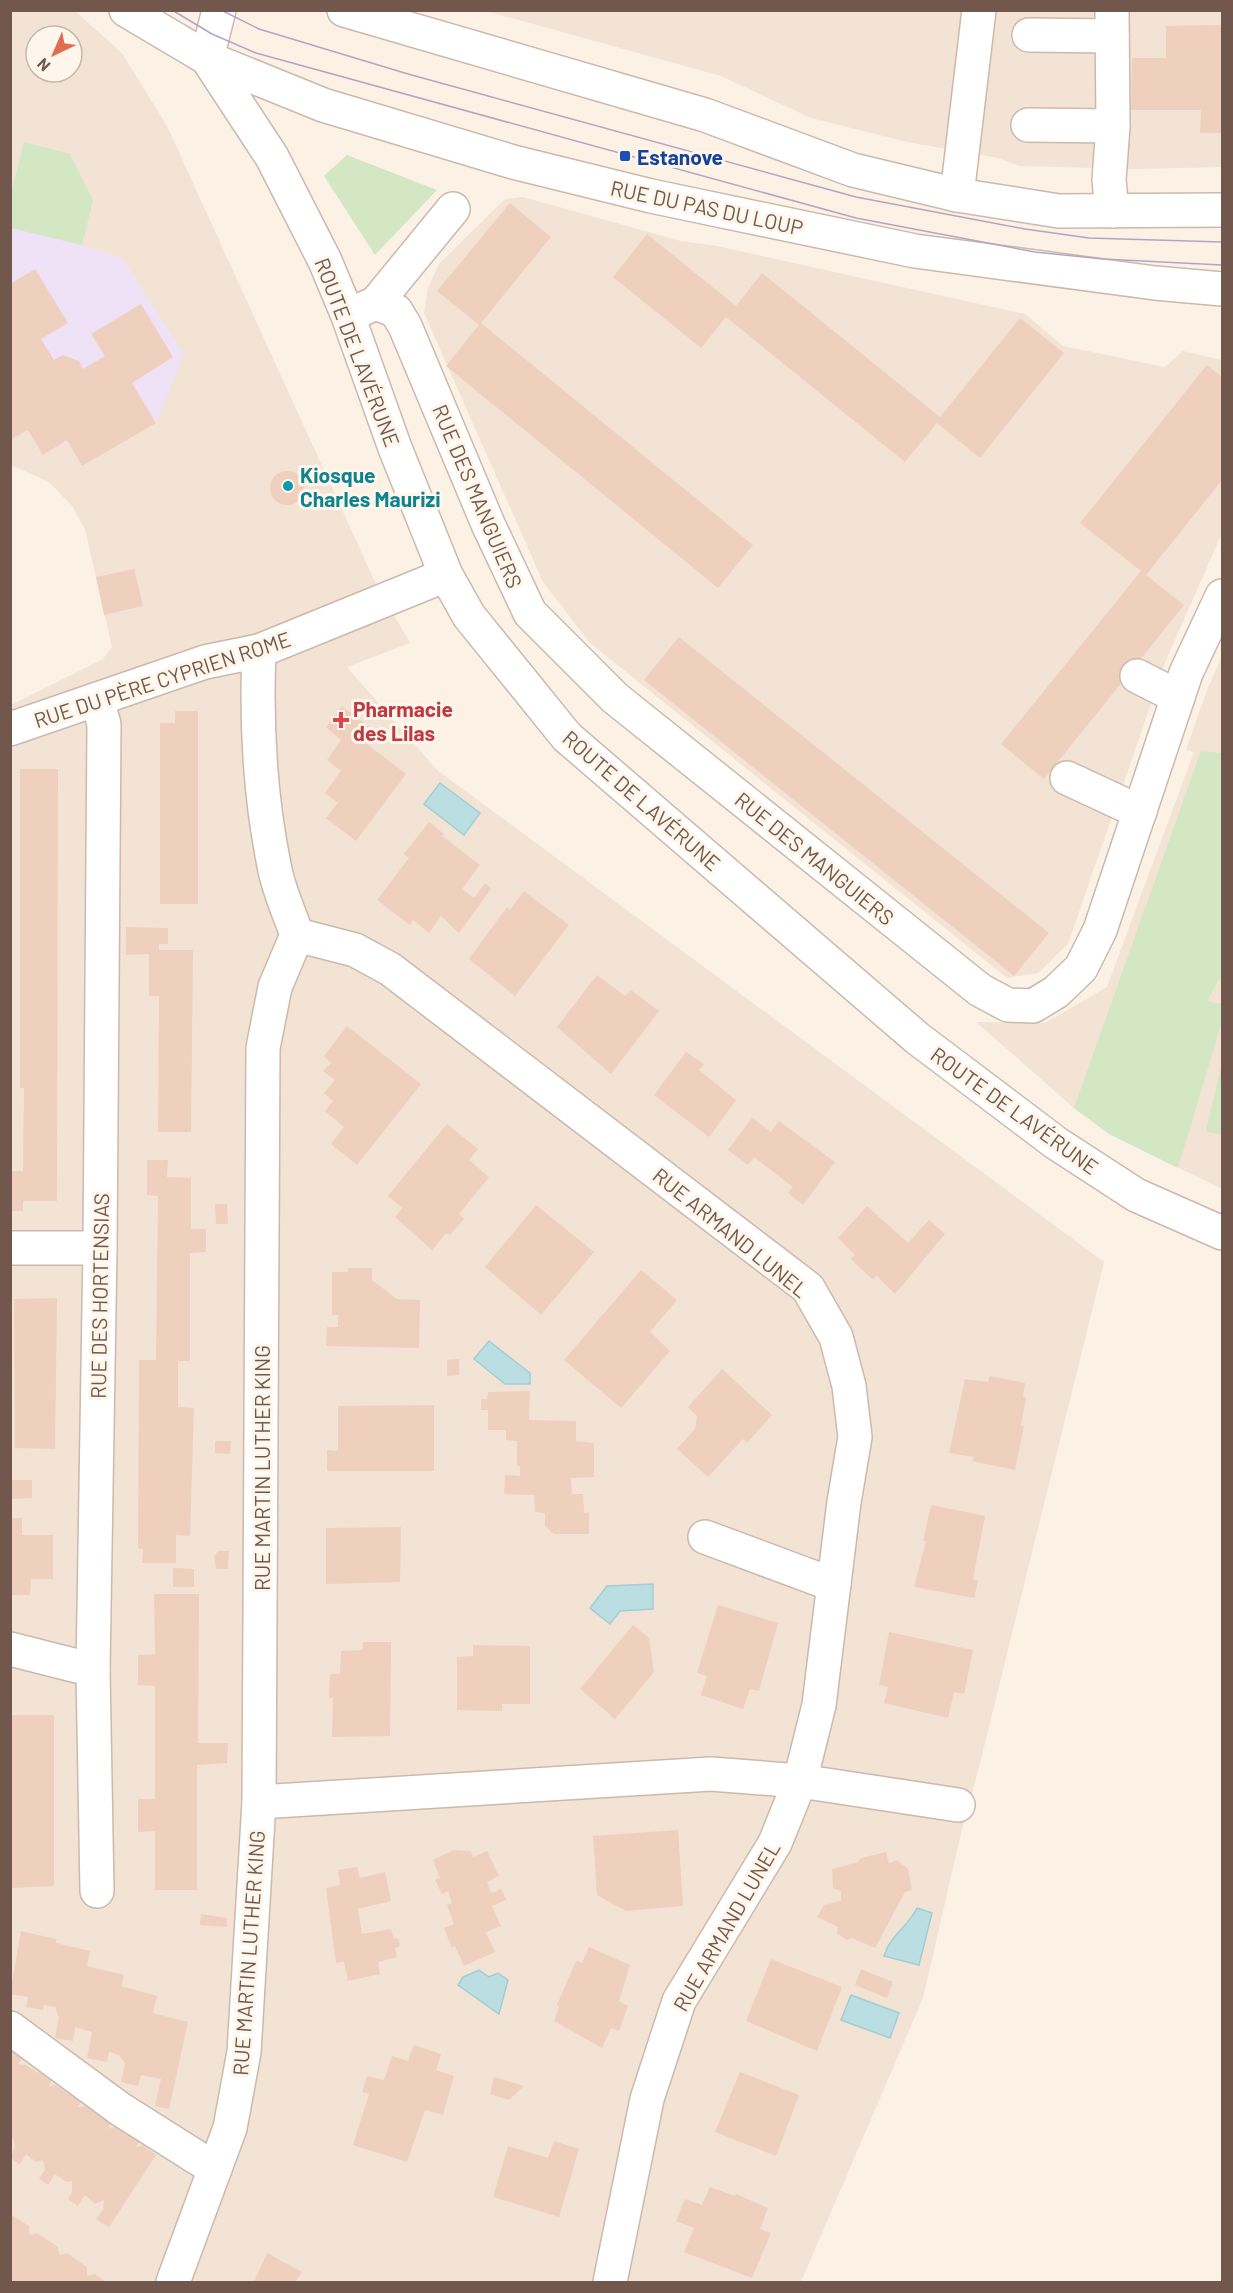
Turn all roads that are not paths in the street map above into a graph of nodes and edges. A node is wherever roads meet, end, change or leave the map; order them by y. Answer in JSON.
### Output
{"nodes":[{"id":1,"x":126,"y":10,"type":"edge"},
{"id":2,"x":219,"y":10,"type":"edge"},
{"id":3,"x":344,"y":10,"type":"edge"},
{"id":4,"x":980,"y":10,"type":"edge"},
{"id":5,"x":1112,"y":23,"type":"edge"},
{"id":6,"x":1029,"y":35,"type":"dead end"},
{"id":7,"x":207,"y":58,"type":"junction"},
{"id":8,"x":1029,"y":125,"type":"dead end"},
{"id":9,"x":1113,"y":126,"type":"junction"},
{"id":10,"x":957,"y":195,"type":"junction"},
{"id":11,"x":453,"y":209,"type":"dead end"},
{"id":12,"x":1222,"y":210,"type":"edge"},
{"id":13,"x":1112,"y":211,"type":"junction"},
{"id":14,"x":1222,"y":289,"type":"edge"},
{"id":15,"x":362,"y":309,"type":"junction"},
{"id":16,"x":446,"y":575,"type":"junction"},
{"id":17,"x":1222,"y":596,"type":"edge"},
{"id":18,"x":259,"y":651,"type":"junction"},
{"id":19,"x":1137,"y":676,"type":"dead end"},
{"id":20,"x":1178,"y":697,"type":"junction"},
{"id":21,"x":97,"y":700,"type":"junction"},
{"id":22,"x":10,"y":729,"type":"edge"},
{"id":23,"x":1067,"y":778,"type":"dead end"},
{"id":24,"x":1140,"y":812,"type":"junction"},
{"id":25,"x":297,"y":935,"type":"junction"},
{"id":26,"x":1222,"y":1233,"type":"edge"},
{"id":27,"x":10,"y":1248,"type":"edge"},
{"id":28,"x":100,"y":1248,"type":"junction"},
{"id":29,"x":705,"y":1537,"type":"dead end"},
{"id":30,"x":834,"y":1585,"type":"junction"},
{"id":31,"x":10,"y":1649,"type":"edge"},
{"id":32,"x":93,"y":1670,"type":"junction"},
{"id":33,"x":800,"y":1781,"type":"junction"},
{"id":34,"x":260,"y":1802,"type":"junction"},
{"id":35,"x":958,"y":1804,"type":"dead end"},
{"id":36,"x":97,"y":1892,"type":"dead end"},
{"id":37,"x":10,"y":2028,"type":"edge"},
{"id":38,"x":215,"y":2169,"type":"junction"},
{"id":39,"x":173,"y":2283,"type":"edge"},
{"id":40,"x":610,"y":2283,"type":"edge"}],
"edges":[{"from":1,"to":7,"type":"street","name":"ROUTE DE LAVÉRUNE"},
{"from":2,"to":7,"type":"street"},
{"from":3,"to":10,"type":"street"},
{"from":4,"to":10,"type":"street"},
{"from":5,"to":6,"type":"street"},
{"from":5,"to":9,"type":"street"},
{"from":7,"to":14,"type":"street","name":"RUE DU PAS DU LOUP"},
{"from":7,"to":15,"type":"street","name":"ROUTE DE LAVÉRUNE"},
{"from":8,"to":9,"type":"street"},
{"from":9,"to":13,"type":"street"},
{"from":10,"to":13,"type":"street"},
{"from":11,"to":15,"type":"street"},
{"from":12,"to":13,"type":"street"},
{"from":15,"to":16,"type":"street","name":"ROUTE DE LAVÉRUNE"},
{"from":15,"to":24,"type":"street","name":"RUE DES MANGUIERS"},
{"from":16,"to":18,"type":"street","name":"RUE DU PÈRE CYPRIEN ROME"},
{"from":16,"to":26,"type":"street","name":"ROUTE DE LAVÉRUNE"},
{"from":17,"to":20,"type":"street","name":"RUE DES MANGUIERS"},
{"from":18,"to":21,"type":"street","name":"RUE DU PÈRE CYPRIEN ROME"},
{"from":18,"to":25,"type":"street"},
{"from":19,"to":20,"type":"street"},
{"from":20,"to":24,"type":"street","name":"RUE DES MANGUIERS"},
{"from":21,"to":22,"type":"street","name":"RUE DU PÈRE CYPRIEN ROME"},
{"from":21,"to":28,"type":"street","name":"RUE DES HORTENSIAS"},
{"from":23,"to":24,"type":"street"},
{"from":25,"to":30,"type":"street","name":"RUE ARMAND LUNEL"},
{"from":25,"to":34,"type":"street","name":"RUE MARTIN LUTHER KING"},
{"from":27,"to":28,"type":"street"},
{"from":28,"to":32,"type":"street","name":"RUE DES HORTENSIAS"},
{"from":29,"to":30,"type":"street"},
{"from":30,"to":33,"type":"street","name":"RUE ARMAND LUNEL"},
{"from":31,"to":32,"type":"street"},
{"from":32,"to":36,"type":"street","name":"RUE DES HORTENSIAS"},
{"from":33,"to":34,"type":"street"},
{"from":33,"to":35,"type":"street"},
{"from":33,"to":40,"type":"street","name":"RUE ARMAND LUNEL"},
{"from":34,"to":38,"type":"street","name":"RUE MARTIN LUTHER KING"},
{"from":37,"to":38,"type":"street"},
{"from":38,"to":39,"type":"street","name":"RUE MARTIN LUTHER KING"}]}
